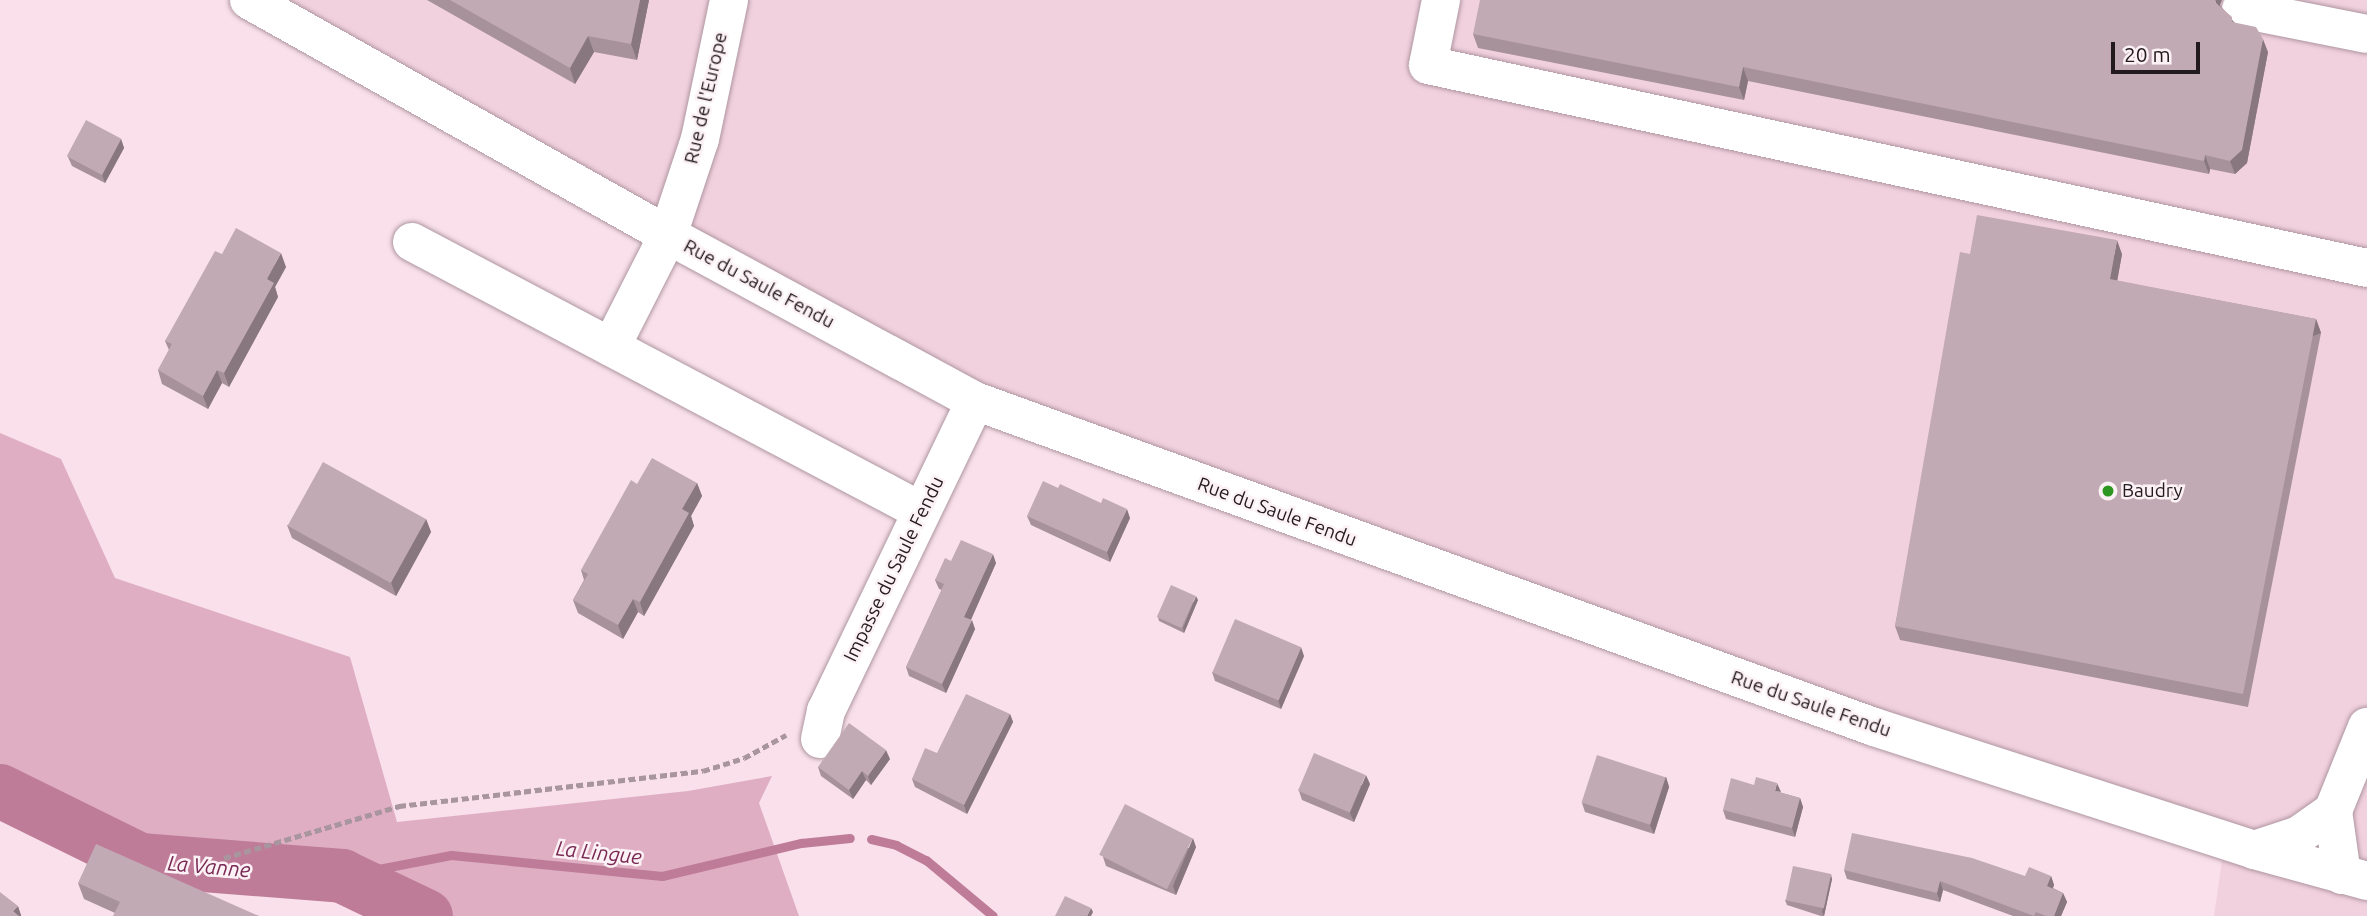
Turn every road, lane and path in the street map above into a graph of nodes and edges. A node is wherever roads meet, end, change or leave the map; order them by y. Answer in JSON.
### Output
{"nodes":[{"id":1,"x":250,"y":0,"type":"edge"},
{"id":2,"x":729,"y":0,"type":"edge"},
{"id":3,"x":1441,"y":0,"type":"edge"},
{"id":4,"x":2241,"y":9,"type":"dead end"},
{"id":5,"x":2367,"y":34,"type":"edge"},
{"id":6,"x":668,"y":235,"type":"junction"},
{"id":7,"x":412,"y":242,"type":"dead end"},
{"id":8,"x":2367,"y":268,"type":"edge"},
{"id":9,"x":611,"y":348,"type":"junction"},
{"id":10,"x":975,"y":401,"type":"junction"},
{"id":11,"x":919,"y":510,"type":"junction"},
{"id":12,"x":823,"y":725,"type":"joint"},
{"id":13,"x":2367,"y":727,"type":"edge"},
{"id":14,"x":2333,"y":811,"type":"junction"},
{"id":15,"x":2254,"y":850,"type":"junction"},
{"id":16,"x":224,"y":858,"type":"dead end"},
{"id":17,"x":2355,"y":878,"type":"edge"}],
"edges":[{"from":1,"to":6,"type":"street","name":"Rue du Saule Fendu"},
{"from":2,"to":6,"type":"street","name":"Rue de l'Europe"},
{"from":3,"to":8,"type":"street"},
{"from":4,"to":5,"type":"street"},
{"from":6,"to":9,"type":"street","name":"Rue de l'Europe"},
{"from":6,"to":10,"type":"street","name":"Rue du Saule Fendu"},
{"from":7,"to":9,"type":"street"},
{"from":9,"to":11,"type":"street"},
{"from":10,"to":11,"type":"street","name":"Impasse du Saule Fendu"},
{"from":10,"to":15,"type":"street","name":"Rue du Saule Fendu"},
{"from":11,"to":12,"type":"street","name":"Impasse du Saule Fendu"},
{"from":12,"to":16,"type":"path"},
{"from":13,"to":14,"type":"street"},
{"from":14,"to":15,"type":"street"},
{"from":14,"to":17,"type":"street"},
{"from":15,"to":17,"type":"street","name":"Rue du Saule Fendu"}]}
